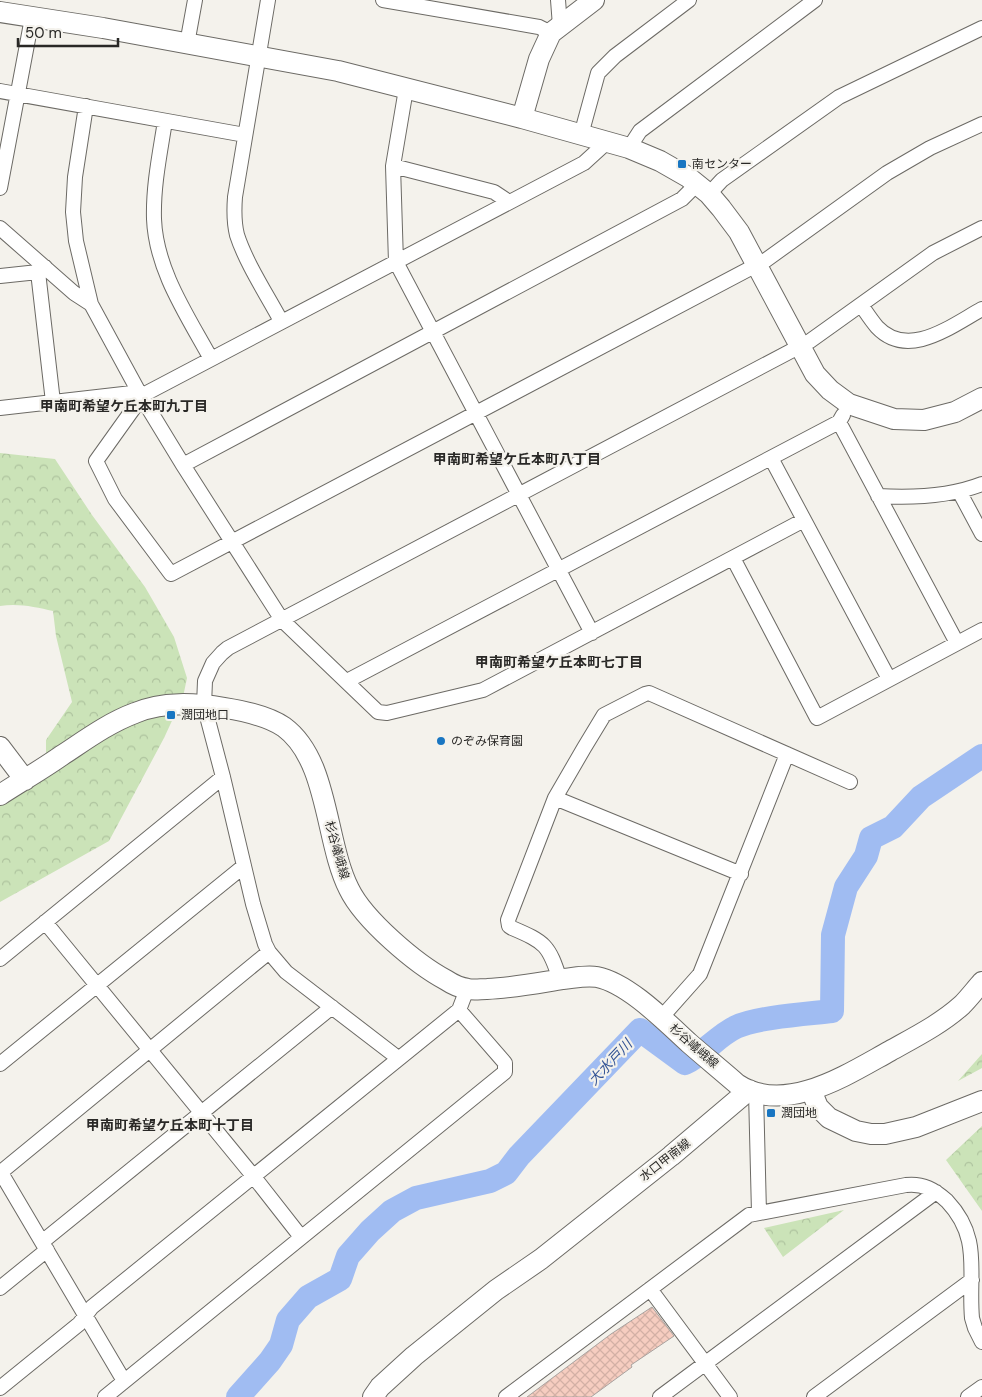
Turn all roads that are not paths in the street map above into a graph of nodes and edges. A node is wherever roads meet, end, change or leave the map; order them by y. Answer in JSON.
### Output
{"nodes":[{"id":1,"x":195,"y":0,"type":"edge"},
{"id":2,"x":268,"y":0,"type":"edge"},
{"id":3,"x":383,"y":0,"type":"edge"},
{"id":4,"x":558,"y":0,"type":"edge"},
{"id":5,"x":594,"y":0,"type":"edge"},
{"id":6,"x":689,"y":0,"type":"edge"},
{"id":7,"x":815,"y":0,"type":"edge"},
{"id":8,"x":0,"y":12,"type":"edge"},
{"id":9,"x":32,"y":18,"type":"junction"},
{"id":10,"x":982,"y":28,"type":"edge"},
{"id":11,"x":556,"y":29,"type":"junction"},
{"id":12,"x":187,"y":44,"type":"junction"},
{"id":13,"x":258,"y":58,"type":"junction"},
{"id":14,"x":406,"y":89,"type":"junction"},
{"id":15,"x":0,"y":91,"type":"edge"},
{"id":16,"x":17,"y":94,"type":"junction"},
{"id":17,"x":86,"y":106,"type":"junction"},
{"id":18,"x":522,"y":118,"type":"junction"},
{"id":19,"x":166,"y":121,"type":"junction"},
{"id":20,"x":982,"y":124,"type":"edge"},
{"id":21,"x":245,"y":135,"type":"junction"},
{"id":22,"x":581,"y":135,"type":"junction"},
{"id":23,"x":607,"y":142,"type":"junction"},
{"id":24,"x":629,"y":148,"type":"junction"},
{"id":25,"x":393,"y":166,"type":"junction"},
{"id":26,"x":0,"y":188,"type":"edge"},
{"id":27,"x":703,"y":189,"type":"junction"},
{"id":28,"x":509,"y":202,"type":"junction"},
{"id":29,"x":0,"y":228,"type":"edge"},
{"id":30,"x":982,"y":228,"type":"edge"},
{"id":31,"x":396,"y":262,"type":"junction"},
{"id":32,"x":756,"y":265,"type":"junction"},
{"id":33,"x":42,"y":269,"type":"junction"},
{"id":34,"x":0,"y":276,"type":"edge"},
{"id":35,"x":91,"y":304,"type":"junction"},
{"id":36,"x":861,"y":305,"type":"junction"},
{"id":37,"x":982,"y":310,"type":"edge"},
{"id":38,"x":281,"y":321,"type":"junction"},
{"id":39,"x":433,"y":332,"type":"junction"},
{"id":40,"x":798,"y":346,"type":"junction"},
{"id":41,"x":210,"y":359,"type":"junction"},
{"id":42,"x":141,"y":396,"type":"junction"},
{"id":43,"x":982,"y":398,"type":"edge"},
{"id":44,"x":53,"y":402,"type":"junction"},
{"id":45,"x":850,"y":404,"type":"junction"},
{"id":46,"x":0,"y":408,"type":"edge"},
{"id":47,"x":475,"y":413,"type":"junction"},
{"id":48,"x":839,"y":422,"type":"junction"},
{"id":49,"x":771,"y":458,"type":"junction"},
{"id":50,"x":183,"y":465,"type":"junction"},
{"id":51,"x":982,"y":484,"type":"edge"},
{"id":52,"x":959,"y":491,"type":"junction"},
{"id":53,"x":518,"y":494,"type":"junction"},
{"id":54,"x":878,"y":496,"type":"junction"},
{"id":55,"x":804,"y":520,"type":"junction"},
{"id":56,"x":982,"y":534,"type":"edge"},
{"id":57,"x":232,"y":542,"type":"junction"},
{"id":58,"x":733,"y":558,"type":"junction"},
{"id":59,"x":558,"y":569,"type":"junction"},
{"id":60,"x":282,"y":620,"type":"junction"},
{"id":61,"x":982,"y":630,"type":"edge"},
{"id":62,"x":592,"y":633,"type":"junction"},
{"id":63,"x":956,"y":643,"type":"junction"},
{"id":64,"x":889,"y":679,"type":"junction"},
{"id":65,"x":346,"y":681,"type":"junction"},
{"id":66,"x":204,"y":705,"type":"junction"},
{"id":67,"x":0,"y":747,"type":"edge"},
{"id":68,"x":786,"y":754,"type":"junction"},
{"id":69,"x":224,"y":777,"type":"junction"},
{"id":70,"x":25,"y":780,"type":"junction"},
{"id":71,"x":850,"y":782,"type":"dead end"},
{"id":72,"x":0,"y":795,"type":"edge"},
{"id":73,"x":555,"y":798,"type":"junction"},
{"id":74,"x":244,"y":866,"type":"junction"},
{"id":75,"x":741,"y":874,"type":"junction"},
{"id":76,"x":45,"y":922,"type":"junction"},
{"id":77,"x":269,"y":952,"type":"junction"},
{"id":78,"x":0,"y":959,"type":"edge"},
{"id":79,"x":560,"y":980,"type":"junction"},
{"id":80,"x":982,"y":982,"type":"edge"},
{"id":81,"x":97,"y":985,"type":"junction"},
{"id":82,"x":467,"y":989,"type":"junction"},
{"id":83,"x":332,"y":1007,"type":"junction"},
{"id":84,"x":459,"y":1010,"type":"junction"},
{"id":85,"x":661,"y":1018,"type":"junction"},
{"id":86,"x":149,"y":1049,"type":"junction"},
{"id":87,"x":398,"y":1058,"type":"junction"},
{"id":88,"x":0,"y":1064,"type":"edge"},
{"id":89,"x":811,"y":1090,"type":"junction"},
{"id":90,"x":752,"y":1091,"type":"junction"},
{"id":91,"x":982,"y":1100,"type":"edge"},
{"id":92,"x":202,"y":1113,"type":"junction"},
{"id":93,"x":0,"y":1171,"type":"edge"},
{"id":94,"x":254,"y":1176,"type":"junction"},
{"id":95,"x":936,"y":1192,"type":"junction"},
{"id":96,"x":758,"y":1213,"type":"junction"},
{"id":97,"x":301,"y":1238,"type":"junction"},
{"id":98,"x":44,"y":1246,"type":"junction"},
{"id":99,"x":972,"y":1280,"type":"junction"},
{"id":100,"x":0,"y":1288,"type":"edge"},
{"id":101,"x":650,"y":1289,"type":"junction"},
{"id":102,"x":86,"y":1316,"type":"junction"},
{"id":103,"x":982,"y":1342,"type":"edge"},
{"id":104,"x":705,"y":1363,"type":"junction"},
{"id":105,"x":124,"y":1381,"type":"junction"},
{"id":106,"x":982,"y":1387,"type":"edge"},
{"id":107,"x":0,"y":1388,"type":"edge"},
{"id":108,"x":105,"y":1397,"type":"edge"},
{"id":109,"x":373,"y":1397,"type":"edge"},
{"id":110,"x":506,"y":1397,"type":"edge"},
{"id":111,"x":660,"y":1397,"type":"edge"},
{"id":112,"x":730,"y":1397,"type":"edge"},
{"id":113,"x":814,"y":1397,"type":"edge"},
{"id":114,"x":968,"y":1397,"type":"edge"}],
"edges":[{"from":1,"to":12,"type":"street"},
{"from":2,"to":13,"type":"street"},
{"from":3,"to":11,"type":"street"},
{"from":4,"to":11,"type":"street"},
{"from":5,"to":11,"type":"main road"},
{"from":6,"to":22,"type":"street"},
{"from":7,"to":24,"type":"street"},
{"from":8,"to":9,"type":"main road"},
{"from":9,"to":12,"type":"main road"},
{"from":9,"to":16,"type":"street"},
{"from":10,"to":27,"type":"street"},
{"from":11,"to":18,"type":"main road"},
{"from":12,"to":13,"type":"main road"},
{"from":13,"to":14,"type":"main road"},
{"from":13,"to":21,"type":"street"},
{"from":14,"to":18,"type":"main road"},
{"from":14,"to":25,"type":"street"},
{"from":15,"to":16,"type":"street"},
{"from":16,"to":17,"type":"street"},
{"from":16,"to":26,"type":"street"},
{"from":17,"to":19,"type":"street"},
{"from":17,"to":35,"type":"street"},
{"from":18,"to":22,"type":"main road"},
{"from":19,"to":21,"type":"street"},
{"from":19,"to":41,"type":"street"},
{"from":20,"to":32,"type":"street"},
{"from":21,"to":38,"type":"street"},
{"from":22,"to":23,"type":"main road"},
{"from":23,"to":24,"type":"main road"},
{"from":23,"to":28,"type":"street"},
{"from":24,"to":27,"type":"main road"},
{"from":25,"to":28,"type":"street"},
{"from":25,"to":31,"type":"street"},
{"from":27,"to":32,"type":"main road"},
{"from":27,"to":39,"type":"street"},
{"from":28,"to":31,"type":"street"},
{"from":29,"to":33,"type":"street"},
{"from":30,"to":36,"type":"street"},
{"from":31,"to":38,"type":"street"},
{"from":31,"to":39,"type":"street"},
{"from":32,"to":40,"type":"main road"},
{"from":32,"to":47,"type":"street"},
{"from":33,"to":34,"type":"street"},
{"from":33,"to":35,"type":"street"},
{"from":33,"to":44,"type":"street"},
{"from":35,"to":42,"type":"street"},
{"from":36,"to":37,"type":"street"},
{"from":36,"to":40,"type":"street"},
{"from":38,"to":41,"type":"street"},
{"from":39,"to":47,"type":"street"},
{"from":39,"to":50,"type":"street"},
{"from":40,"to":45,"type":"main road"},
{"from":40,"to":53,"type":"street"},
{"from":41,"to":42,"type":"street"},
{"from":42,"to":44,"type":"street"},
{"from":42,"to":50,"type":"street"},
{"from":42,"to":57,"type":"street"},
{"from":43,"to":45,"type":"main road"},
{"from":44,"to":46,"type":"street"},
{"from":45,"to":48,"type":"street"},
{"from":47,"to":53,"type":"street"},
{"from":47,"to":57,"type":"street"},
{"from":48,"to":49,"type":"street"},
{"from":48,"to":54,"type":"street"},
{"from":49,"to":55,"type":"street"},
{"from":49,"to":59,"type":"street"},
{"from":50,"to":57,"type":"street"},
{"from":51,"to":52,"type":"street"},
{"from":52,"to":54,"type":"street"},
{"from":52,"to":56,"type":"street"},
{"from":53,"to":59,"type":"street"},
{"from":53,"to":60,"type":"street"},
{"from":54,"to":63,"type":"street"},
{"from":55,"to":58,"type":"street"},
{"from":55,"to":64,"type":"street"},
{"from":57,"to":60,"type":"street"},
{"from":58,"to":62,"type":"street"},
{"from":58,"to":64,"type":"street"},
{"from":59,"to":62,"type":"street"},
{"from":59,"to":65,"type":"street"},
{"from":60,"to":65,"type":"street"},
{"from":60,"to":66,"type":"street"},
{"from":61,"to":63,"type":"street"},
{"from":62,"to":65,"type":"street"},
{"from":63,"to":64,"type":"street"},
{"from":66,"to":69,"type":"street"},
{"from":66,"to":70,"type":"main road","name":"杉谷嶬峨線"},
{"from":66,"to":82,"type":"main road","name":"杉谷嶬峨線"},
{"from":67,"to":70,"type":"main road"},
{"from":68,"to":71,"type":"street"},
{"from":68,"to":73,"type":"street"},
{"from":68,"to":75,"type":"street"},
{"from":69,"to":74,"type":"street"},
{"from":69,"to":76,"type":"street"},
{"from":70,"to":72,"type":"main road","name":"杉谷嶬峨線"},
{"from":73,"to":75,"type":"street"},
{"from":73,"to":79,"type":"street"},
{"from":74,"to":77,"type":"street"},
{"from":74,"to":81,"type":"street"},
{"from":75,"to":85,"type":"street"},
{"from":76,"to":78,"type":"street"},
{"from":76,"to":81,"type":"street"},
{"from":77,"to":83,"type":"street"},
{"from":77,"to":86,"type":"street"},
{"from":79,"to":82,"type":"main road","name":"杉谷嶬峨線"},
{"from":79,"to":85,"type":"main road","name":"杉谷嶬峨線"},
{"from":80,"to":89,"type":"main road"},
{"from":81,"to":86,"type":"street"},
{"from":81,"to":88,"type":"street"},
{"from":82,"to":84,"type":"street"},
{"from":83,"to":87,"type":"street"},
{"from":83,"to":92,"type":"street"},
{"from":84,"to":87,"type":"street"},
{"from":84,"to":97,"type":"street"},
{"from":85,"to":90,"type":"main road","name":"杉谷嶬峨線"},
{"from":86,"to":92,"type":"street"},
{"from":86,"to":93,"type":"street"},
{"from":87,"to":94,"type":"street"},
{"from":89,"to":90,"type":"main road"},
{"from":89,"to":91,"type":"main road"},
{"from":90,"to":96,"type":"street"},
{"from":90,"to":109,"type":"main road","name":"水口甲南線"},
{"from":92,"to":94,"type":"street"},
{"from":92,"to":98,"type":"street"},
{"from":93,"to":98,"type":"street"},
{"from":94,"to":97,"type":"street"},
{"from":94,"to":102,"type":"street"},
{"from":95,"to":96,"type":"street"},
{"from":95,"to":99,"type":"street"},
{"from":95,"to":104,"type":"street"},
{"from":96,"to":101,"type":"street"},
{"from":97,"to":105,"type":"street"},
{"from":98,"to":100,"type":"street"},
{"from":98,"to":102,"type":"street"},
{"from":99,"to":103,"type":"street"},
{"from":99,"to":113,"type":"street"},
{"from":101,"to":104,"type":"street"},
{"from":101,"to":110,"type":"street"},
{"from":102,"to":105,"type":"street"},
{"from":102,"to":107,"type":"street"},
{"from":104,"to":111,"type":"street"},
{"from":104,"to":112,"type":"street"},
{"from":105,"to":108,"type":"street"},
{"from":106,"to":114,"type":"street"}]}
